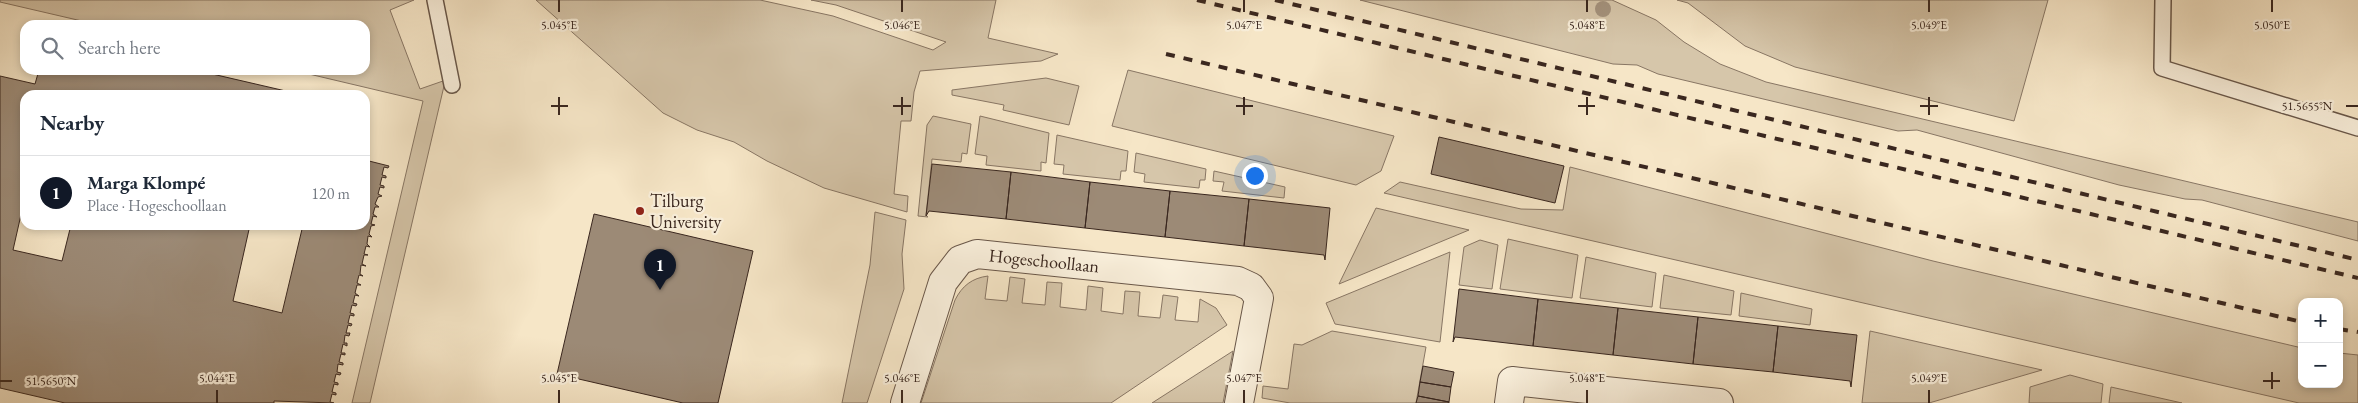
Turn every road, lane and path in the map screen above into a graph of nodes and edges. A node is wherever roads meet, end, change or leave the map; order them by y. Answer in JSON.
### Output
{"nodes":[{"id":1,"x":436,"y":0,"type":"edge"},
{"id":2,"x":2162,"y":0,"type":"edge"},
{"id":3,"x":452,"y":84,"type":"dead end"},
{"id":4,"x":2358,"y":128,"type":"edge"},
{"id":5,"x":905,"y":403,"type":"edge"},
{"id":6,"x":1239,"y":403,"type":"edge"},
{"id":7,"x":1508,"y":403,"type":"edge"},
{"id":8,"x":1719,"y":403,"type":"edge"}],
"edges":[{"from":1,"to":3,"type":"lane"},
{"from":2,"to":4,"type":"lane"},
{"from":5,"to":6,"type":"street","name":"Hogeschoollaan"},
{"from":7,"to":8,"type":"street"}]}
